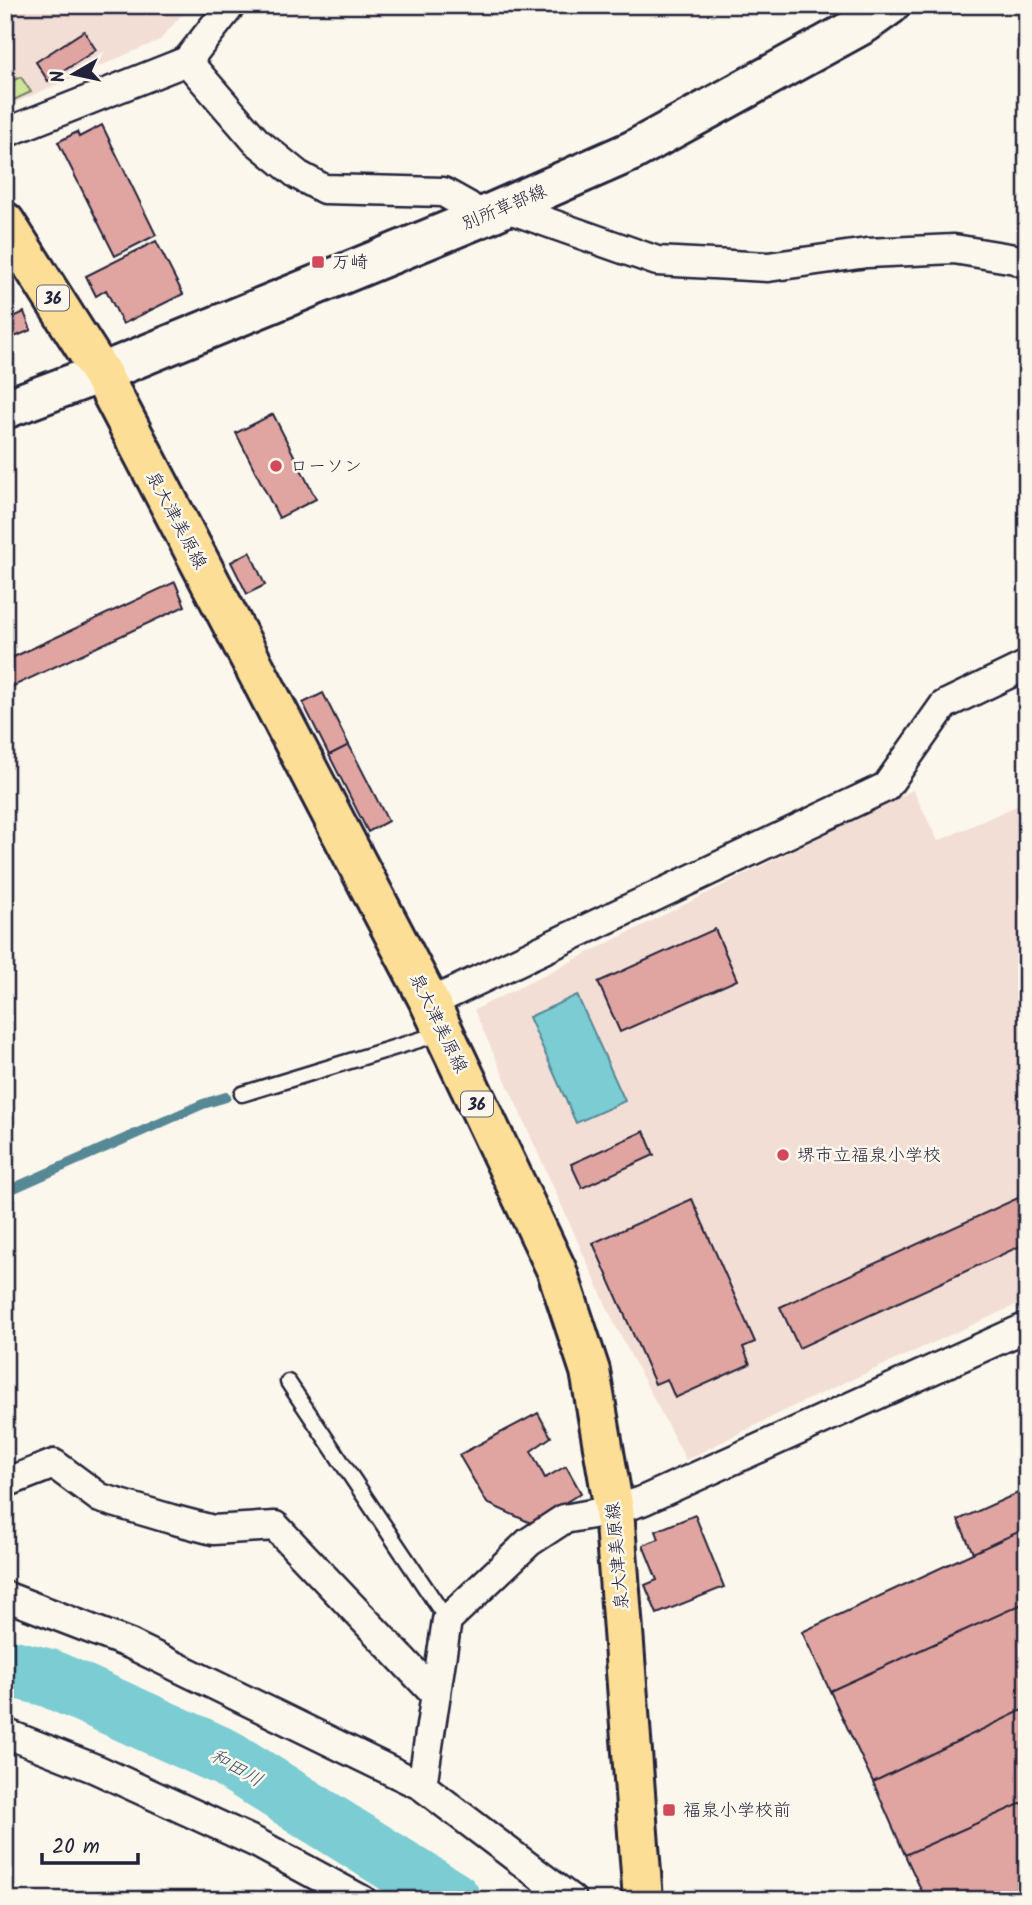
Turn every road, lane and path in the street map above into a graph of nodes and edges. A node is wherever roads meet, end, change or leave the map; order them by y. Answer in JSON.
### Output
{"nodes":[{"id":1,"x":231,"y":5,"type":"edge"},
{"id":2,"x":890,"y":5,"type":"edge"},
{"id":3,"x":187,"y":61,"type":"junction"},
{"id":4,"x":5,"y":133,"type":"edge"},
{"id":5,"x":493,"y":212,"type":"junction"},
{"id":6,"x":5,"y":222,"type":"edge"},
{"id":7,"x":1027,"y":264,"type":"edge"},
{"id":8,"x":101,"y":373,"type":"junction"},
{"id":9,"x":5,"y":409,"type":"edge"},
{"id":10,"x":1027,"y":665,"type":"edge"},
{"id":11,"x":437,"y":1018,"type":"junction"},
{"id":12,"x":242,"y":1094,"type":"dead end"},
{"id":13,"x":1027,"y":1326,"type":"edge"},
{"id":14,"x":288,"y":1382,"type":"dead end"},
{"id":15,"x":5,"y":1483,"type":"edge"},
{"id":16,"x":614,"y":1510,"type":"junction"},
{"id":17,"x":5,"y":1595,"type":"edge"},
{"id":18,"x":447,"y":1620,"type":"junction"},
{"id":19,"x":436,"y":1695,"type":"junction"},
{"id":20,"x":5,"y":1733,"type":"edge"},
{"id":21,"x":422,"y":1786,"type":"junction"},
{"id":22,"x":362,"y":1900,"type":"edge"},
{"id":23,"x":572,"y":1900,"type":"edge"},
{"id":24,"x":643,"y":1900,"type":"edge"}],
"edges":[{"from":1,"to":3,"type":"street"},
{"from":2,"to":5,"type":"main road","name":"別所草部線"},
{"from":3,"to":4,"type":"street"},
{"from":3,"to":5,"type":"street"},
{"from":5,"to":7,"type":"street"},
{"from":5,"to":8,"type":"main road","name":"別所草部線"},
{"from":6,"to":8,"type":"main road","name":"泉大津美原線","number":"36"},
{"from":8,"to":9,"type":"main road","name":"別所草部線"},
{"from":8,"to":11,"type":"main road","name":"泉大津美原線","number":"36"},
{"from":10,"to":11,"type":"street"},
{"from":11,"to":12,"type":"lane"},
{"from":11,"to":16,"type":"main road","name":"泉大津美原線","number":"36"},
{"from":13,"to":16,"type":"street"},
{"from":14,"to":18,"type":"lane"},
{"from":15,"to":19,"type":"street"},
{"from":16,"to":18,"type":"street"},
{"from":16,"to":24,"type":"main road","name":"泉大津美原線","number":"36"},
{"from":17,"to":21,"type":"street"},
{"from":18,"to":19,"type":"street"},
{"from":19,"to":21,"type":"street"},
{"from":20,"to":22,"type":"street"},
{"from":21,"to":23,"type":"street"}]}
